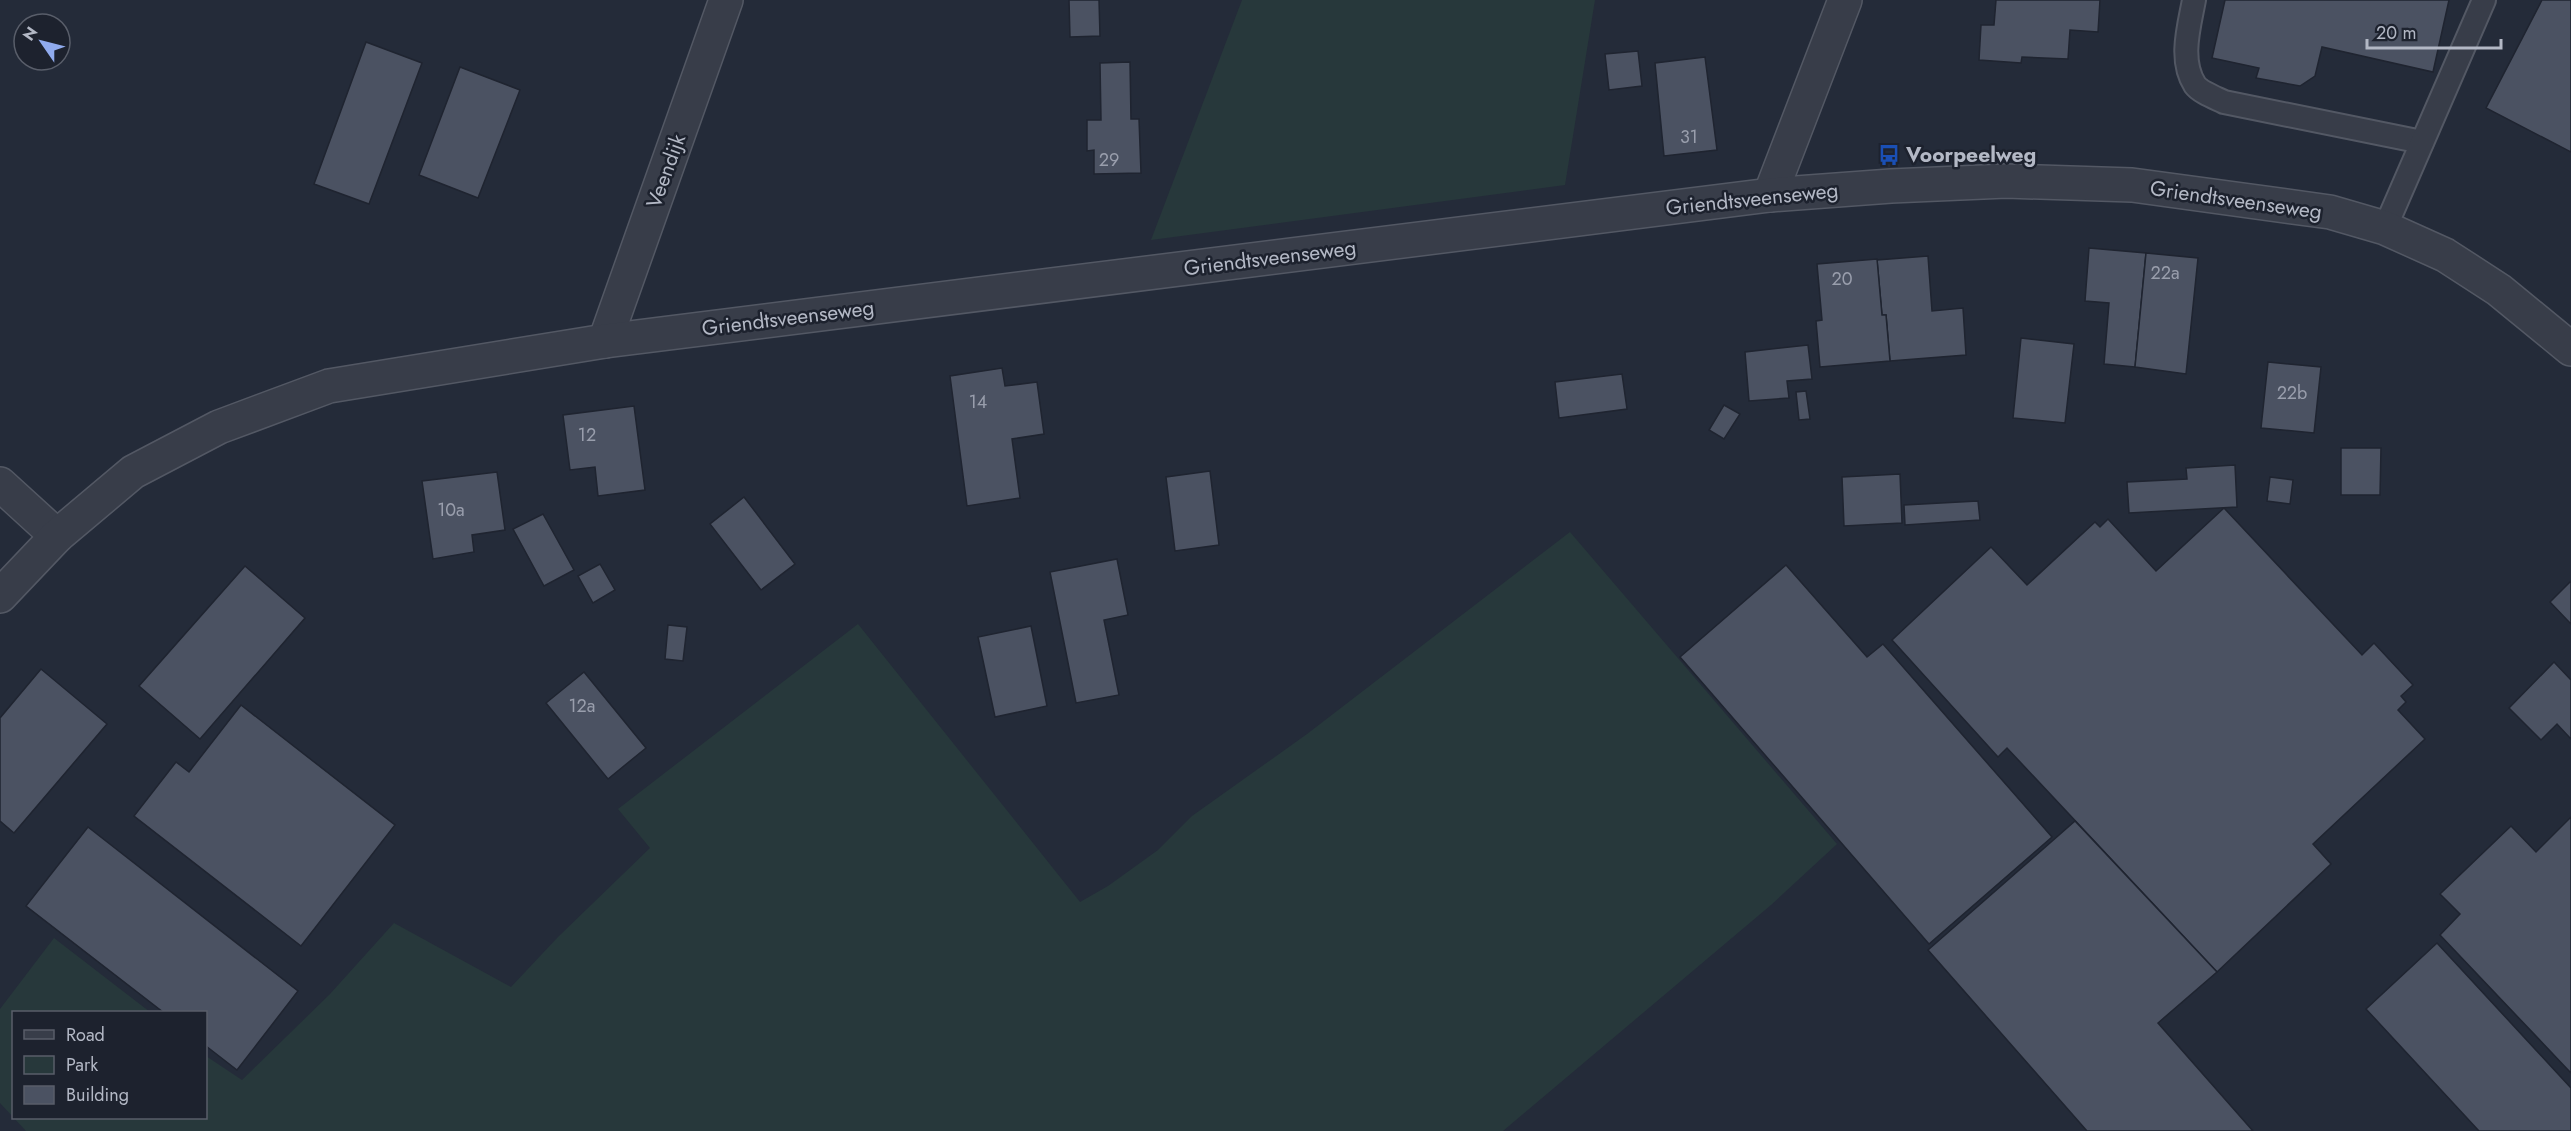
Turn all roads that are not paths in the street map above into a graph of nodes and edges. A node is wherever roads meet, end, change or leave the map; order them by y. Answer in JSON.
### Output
{"nodes":[{"id":1,"x":726,"y":0,"type":"edge"},
{"id":2,"x":1845,"y":0,"type":"edge"},
{"id":3,"x":2194,"y":0,"type":"edge"},
{"id":4,"x":2484,"y":0,"type":"edge"},
{"id":5,"x":2422,"y":142,"type":"junction"},
{"id":6,"x":1770,"y":195,"type":"junction"},
{"id":7,"x":2385,"y":228,"type":"junction"},
{"id":8,"x":605,"y":341,"type":"junction"},
{"id":9,"x":2571,"y":348,"type":"edge"},
{"id":10,"x":0,"y":484,"type":"edge"},
{"id":11,"x":57,"y":536,"type":"junction"},
{"id":12,"x":0,"y":596,"type":"edge"}],
"edges":[{"from":1,"to":8,"type":"street","name":"Veendijk"},
{"from":2,"to":6,"type":"street"},
{"from":3,"to":5,"type":"lane"},
{"from":4,"to":5,"type":"lane"},
{"from":5,"to":7,"type":"lane"},
{"from":6,"to":7,"type":"street","name":"Griendtsveenseweg"},
{"from":6,"to":8,"type":"street","name":"Griendtsveenseweg"},
{"from":7,"to":9,"type":"street","name":"Griendtsveenseweg"},
{"from":8,"to":11,"type":"street","name":"Griendtsveenseweg"},
{"from":10,"to":11,"type":"street"},
{"from":11,"to":12,"type":"street","name":"Griendtsveenseweg"}]}
